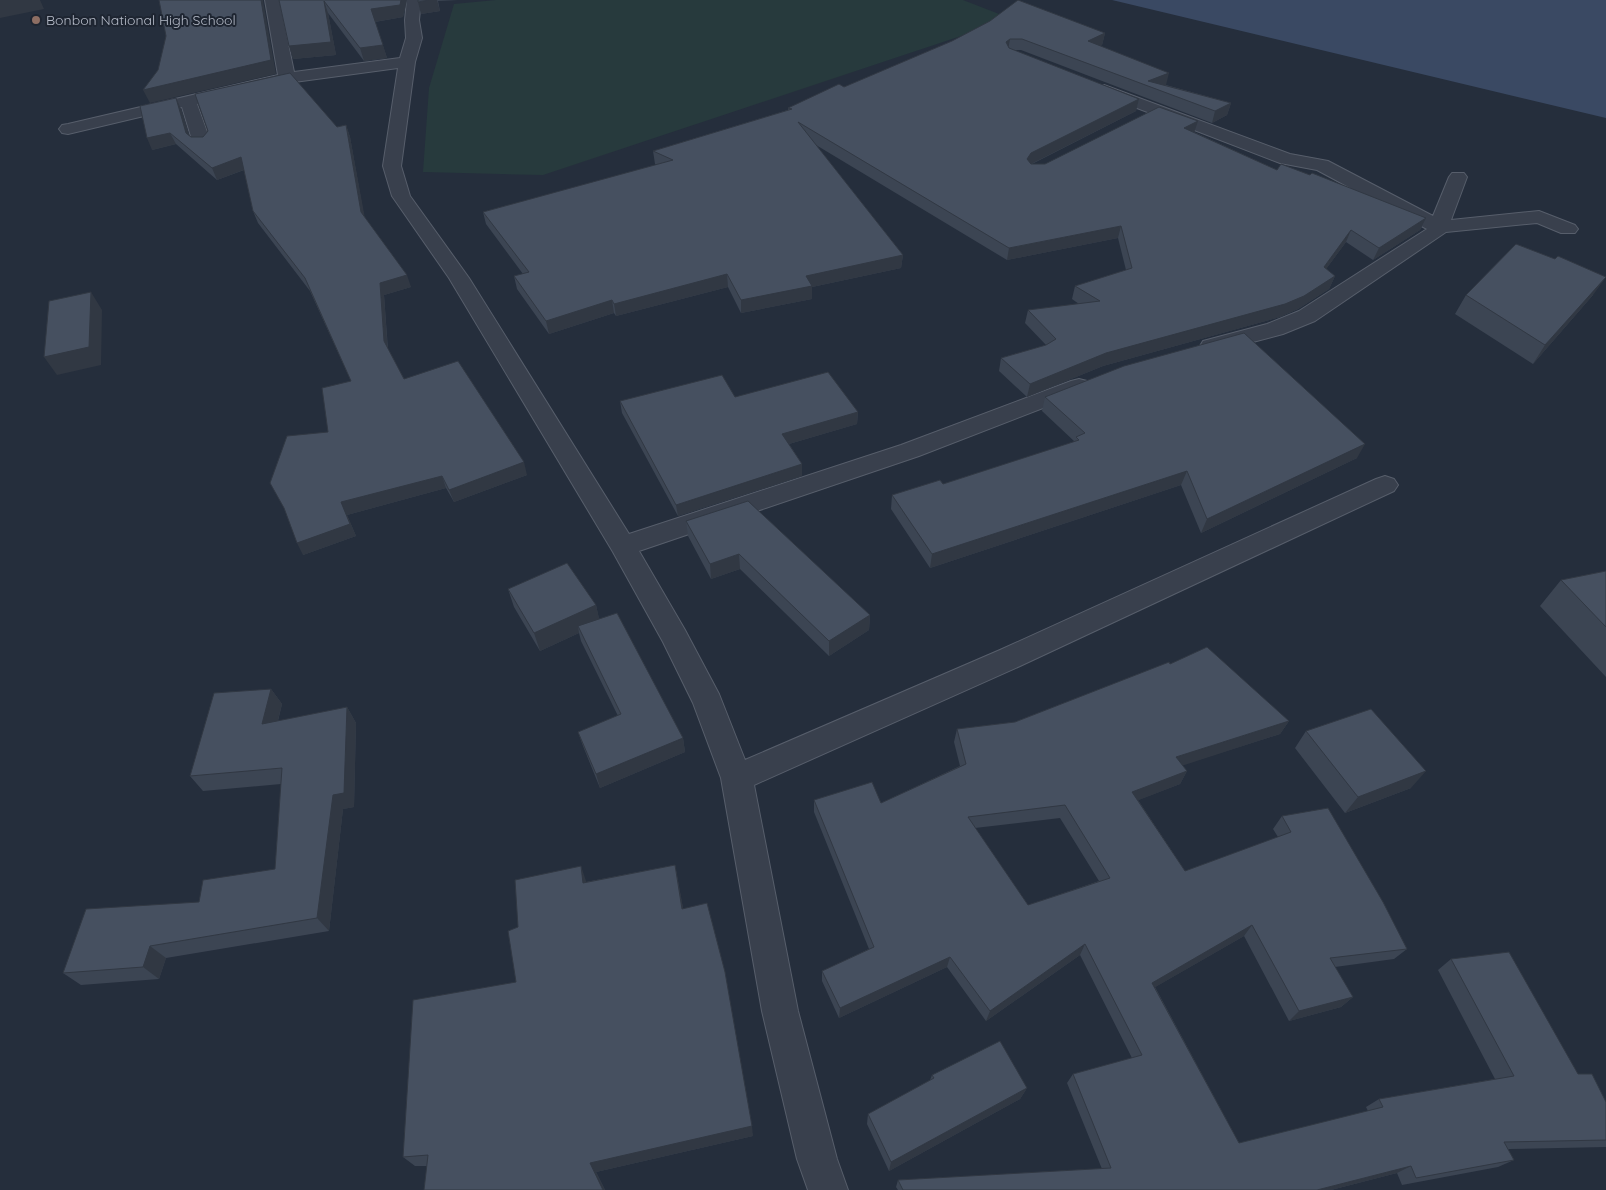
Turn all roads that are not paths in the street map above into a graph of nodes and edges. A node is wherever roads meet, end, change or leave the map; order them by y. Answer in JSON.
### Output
{"nodes":[{"id":1,"x":272,"y":0,"type":"edge"},
{"id":2,"x":414,"y":0,"type":"edge"},
{"id":3,"x":407,"y":62,"type":"junction"},
{"id":4,"x":287,"y":78,"type":"junction"},
{"id":5,"x":1086,"y":83,"type":"edge"},
{"id":6,"x":188,"y":101,"type":"junction"},
{"id":7,"x":68,"y":129,"type":"dead end"},
{"id":8,"x":202,"y":143,"type":"edge"},
{"id":9,"x":1458,"y":178,"type":"dead end"},
{"id":10,"x":1439,"y":227,"type":"junction"},
{"id":11,"x":1568,"y":229,"type":"dead end"},
{"id":12,"x":1190,"y":351,"type":"edge"},
{"id":13,"x":1094,"y":380,"type":"edge"},
{"id":14,"x":1385,"y":485,"type":"dead end"},
{"id":15,"x":623,"y":546,"type":"junction"},
{"id":16,"x":737,"y":778,"type":"junction"},
{"id":17,"x":828,"y":1190,"type":"edge"}],
"edges":[{"from":1,"to":4,"type":"street"},
{"from":2,"to":3,"type":"street"},
{"from":3,"to":4,"type":"street"},
{"from":3,"to":15,"type":"street"},
{"from":4,"to":6,"type":"street"},
{"from":5,"to":10,"type":"street"},
{"from":6,"to":7,"type":"street"},
{"from":6,"to":8,"type":"street"},
{"from":9,"to":10,"type":"street"},
{"from":10,"to":11,"type":"street"},
{"from":10,"to":12,"type":"street"},
{"from":13,"to":15,"type":"street"},
{"from":14,"to":16,"type":"street"},
{"from":15,"to":16,"type":"street"},
{"from":16,"to":17,"type":"street"}]}
